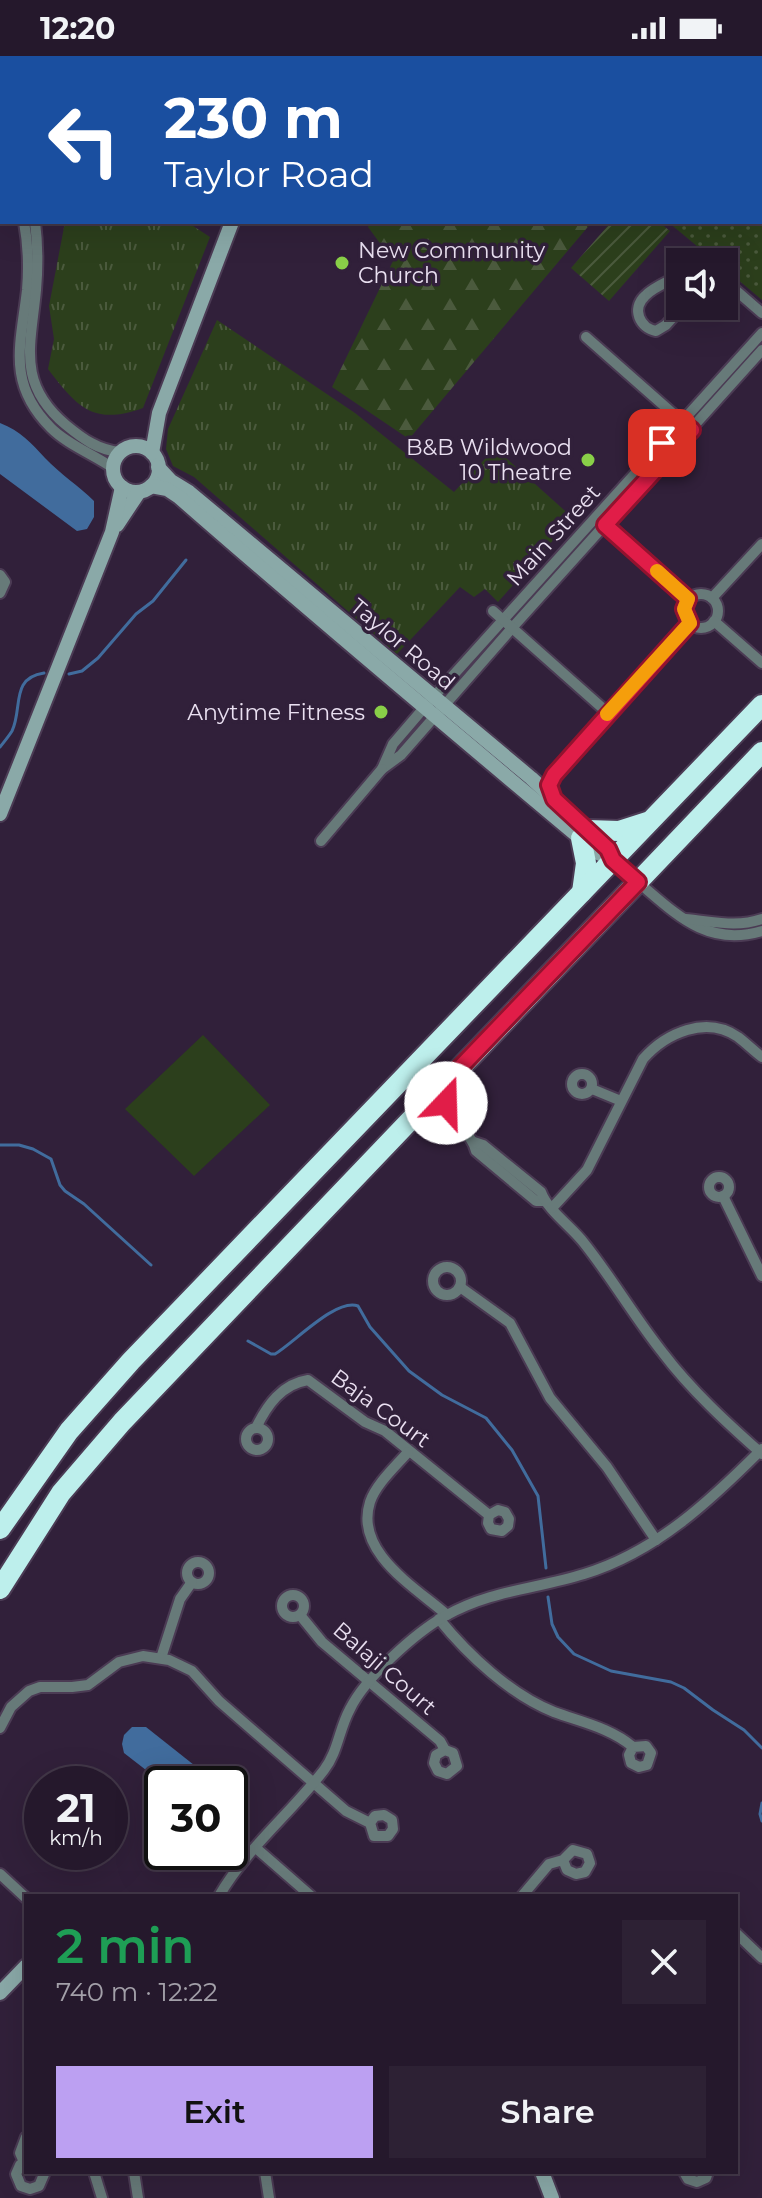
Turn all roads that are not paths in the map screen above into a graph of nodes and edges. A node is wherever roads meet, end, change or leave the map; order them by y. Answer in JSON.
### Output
{"nodes":[{"id":1,"x":24,"y":224,"type":"edge"},
{"id":2,"x":35,"y":224,"type":"edge"},
{"id":3,"x":231,"y":224,"type":"edge"},
{"id":4,"x":666,"y":283,"type":"edge"},
{"id":5,"x":738,"y":292,"type":"edge"},
{"id":6,"x":762,"y":313,"type":"edge"},
{"id":7,"x":670,"y":320,"type":"edge"},
{"id":8,"x":762,"y":333,"type":"edge"},
{"id":9,"x":586,"y":337,"type":"dead end"},
{"id":10,"x":24,"y":338,"type":"junction"},
{"id":11,"x":762,"y":350,"type":"edge"},
{"id":12,"x":159,"y":413,"type":"junction"},
{"id":13,"x":682,"y":422,"type":"junction"},
{"id":14,"x":692,"y":430,"type":"junction"},
{"id":15,"x":136,"y":446,"type":"junction"},
{"id":16,"x":120,"y":452,"type":"junction"},
{"id":17,"x":152,"y":453,"type":"junction"},
{"id":18,"x":158,"y":467,"type":"junction"},
{"id":19,"x":113,"y":468,"type":"junction"},
{"id":20,"x":122,"y":487,"type":"junction"},
{"id":21,"x":145,"y":489,"type":"junction"},
{"id":22,"x":596,"y":517,"type":"junction"},
{"id":23,"x":605,"y":525,"type":"junction"},
{"id":24,"x":112,"y":532,"type":"junction"},
{"id":25,"x":762,"y":544,"type":"edge"},
{"id":26,"x":0,"y":575,"type":"edge"},
{"id":27,"x":0,"y":593,"type":"edge"},
{"id":28,"x":712,"y":598,"type":"junction"},
{"id":29,"x":688,"y":599,"type":"junction"},
{"id":30,"x":493,"y":611,"type":"dead end"},
{"id":31,"x":714,"y":621,"type":"junction"},
{"id":32,"x":690,"y":623,"type":"junction"},
{"id":33,"x":507,"y":624,"type":"junction"},
{"id":34,"x":762,"y":663,"type":"edge"},
{"id":35,"x":762,"y":705,"type":"edge"},
{"id":36,"x":434,"y":707,"type":"junction"},
{"id":37,"x":608,"y":713,"type":"junction"},
{"id":38,"x":762,"y":752,"type":"edge"},
{"id":39,"x":554,"y":775,"type":"junction"},
{"id":40,"x":530,"y":777,"type":"junction"},
{"id":41,"x":554,"y":799,"type":"junction"},
{"id":42,"x":0,"y":814,"type":"edge"},
{"id":43,"x":650,"y":821,"type":"junction"},
{"id":44,"x":584,"y":834,"type":"junction"},
{"id":45,"x":321,"y":841,"type":"dead end"},
{"id":46,"x":613,"y":860,"type":"junction"},
{"id":47,"x":638,"y":882,"type":"junction"},
{"id":48,"x":582,"y":892,"type":"junction"},
{"id":49,"x":685,"y":919,"type":"junction"},
{"id":50,"x":762,"y":919,"type":"edge"},
{"id":51,"x":762,"y":931,"type":"edge"},
{"id":52,"x":762,"y":1057,"type":"edge"},
{"id":53,"x":448,"y":1080,"type":"junction"},
{"id":54,"x":592,"y":1089,"type":"dead end"},
{"id":55,"x":621,"y":1101,"type":"junction"},
{"id":56,"x":408,"y":1124,"type":"junction"},
{"id":57,"x":460,"y":1129,"type":"junction"},
{"id":58,"x":723,"y":1196,"type":"dead end"},
{"id":59,"x":548,"y":1205,"type":"junction"},
{"id":60,"x":762,"y":1276,"type":"edge"},
{"id":61,"x":460,"y":1287,"type":"dead end"},
{"id":62,"x":256,"y":1428,"type":"dead end"},
{"id":63,"x":408,"y":1452,"type":"junction"},
{"id":64,"x":761,"y":1452,"type":"edge"},
{"id":65,"x":489,"y":1515,"type":"dead end"},
{"id":66,"x":0,"y":1529,"type":"edge"},
{"id":67,"x":656,"y":1540,"type":"junction"},
{"id":68,"x":192,"y":1582,"type":"dead end"},
{"id":69,"x":0,"y":1589,"type":"edge"},
{"id":70,"x":300,"y":1615,"type":"dead end"},
{"id":71,"x":443,"y":1617,"type":"junction"},
{"id":72,"x":161,"y":1658,"type":"junction"},
{"id":73,"x":370,"y":1683,"type":"junction"},
{"id":74,"x":0,"y":1728,"type":"edge"},
{"id":75,"x":633,"y":1747,"type":"dead end"},
{"id":76,"x":445,"y":1750,"type":"dead end"},
{"id":77,"x":314,"y":1783,"type":"junction"},
{"id":78,"x":370,"y":1823,"type":"dead end"},
{"id":79,"x":256,"y":1848,"type":"junction"},
{"id":80,"x":563,"y":1860,"type":"dead end"},
{"id":81,"x":0,"y":1874,"type":"edge"},
{"id":82,"x":221,"y":1894,"type":"edge"},
{"id":83,"x":309,"y":1894,"type":"edge"},
{"id":84,"x":524,"y":1894,"type":"edge"},
{"id":85,"x":24,"y":1896,"type":"edge"},
{"id":86,"x":738,"y":1935,"type":"edge"},
{"id":87,"x":762,"y":1958,"type":"edge"},
{"id":88,"x":24,"y":1968,"type":"edge"},
{"id":89,"x":0,"y":1993,"type":"edge"},
{"id":90,"x":24,"y":2163,"type":"edge"},
{"id":91,"x":44,"y":2174,"type":"edge"},
{"id":92,"x":95,"y":2174,"type":"edge"},
{"id":93,"x":134,"y":2174,"type":"edge"},
{"id":94,"x":265,"y":2174,"type":"edge"},
{"id":95,"x":543,"y":2174,"type":"edge"},
{"id":96,"x":685,"y":2174,"type":"edge"},
{"id":97,"x":707,"y":2174,"type":"edge"},
{"id":98,"x":32,"y":2194,"type":"edge"},
{"id":99,"x":102,"y":2198,"type":"edge"},
{"id":100,"x":138,"y":2198,"type":"edge"},
{"id":101,"x":269,"y":2198,"type":"edge"},
{"id":102,"x":552,"y":2198,"type":"edge"}],
"edges":[{"from":1,"to":10,"type":"street"},
{"from":2,"to":10,"type":"street"},
{"from":3,"to":12,"type":"street"},
{"from":4,"to":7,"type":"street"},
{"from":5,"to":6,"type":"street"},
{"from":8,"to":13,"type":"street","name":"Main Street"},
{"from":9,"to":13,"type":"street"},
{"from":10,"to":16,"type":"street"},
{"from":10,"to":19,"type":"street"},
{"from":11,"to":14,"type":"street","name":"Main Street"},
{"from":12,"to":15,"type":"street"},
{"from":12,"to":17,"type":"street"},
{"from":13,"to":14,"type":"street"},
{"from":13,"to":22,"type":"street","name":"Main Street"},
{"from":14,"to":23,"type":"street","name":"Main Street"},
{"from":15,"to":16,"type":"street"},
{"from":15,"to":17,"type":"street"},
{"from":16,"to":19,"type":"street"},
{"from":17,"to":18,"type":"street"},
{"from":18,"to":21,"type":"street"},
{"from":18,"to":36,"type":"street","name":"Taylor Road"},
{"from":19,"to":20,"type":"street"},
{"from":20,"to":21,"type":"street"},
{"from":20,"to":24,"type":"street"},
{"from":21,"to":24,"type":"street"},
{"from":21,"to":36,"type":"street","name":"Taylor Road"},
{"from":22,"to":23,"type":"street"},
{"from":22,"to":33,"type":"street","name":"Main Street"},
{"from":23,"to":29,"type":"street"},
{"from":23,"to":33,"type":"street","name":"Main Street"},
{"from":24,"to":42,"type":"street"},
{"from":25,"to":28,"type":"street"},
{"from":26,"to":27,"type":"street"},
{"from":28,"to":29,"type":"street"},
{"from":28,"to":31,"type":"street"},
{"from":29,"to":32,"type":"street"},
{"from":30,"to":33,"type":"street"},
{"from":31,"to":32,"type":"street"},
{"from":31,"to":34,"type":"street"},
{"from":32,"to":37,"type":"street"},
{"from":33,"to":36,"type":"street","name":"Main Street"},
{"from":33,"to":37,"type":"street"},
{"from":35,"to":43,"type":"highway"},
{"from":36,"to":40,"type":"street","name":"Taylor Road"},
{"from":36,"to":44,"type":"street","name":"Taylor Road"},
{"from":36,"to":45,"type":"street","name":"Main Street"},
{"from":37,"to":39,"type":"street"},
{"from":38,"to":47,"type":"highway"},
{"from":39,"to":40,"type":"street"},
{"from":39,"to":41,"type":"street"},
{"from":40,"to":41,"type":"street","name":"Taylor Road"},
{"from":41,"to":44,"type":"street","name":"Taylor Road"},
{"from":43,"to":44,"type":"highway"},
{"from":43,"to":46,"type":"highway"},
{"from":44,"to":46,"type":"street","name":"Taylor Road"},
{"from":44,"to":48,"type":"highway"},
{"from":46,"to":47,"type":"street","name":"Taylor Road"},
{"from":46,"to":48,"type":"highway"},
{"from":47,"to":49,"type":"street","name":"Taylor Road"},
{"from":47,"to":53,"type":"highway"},
{"from":48,"to":66,"type":"highway"},
{"from":49,"to":50,"type":"street"},
{"from":49,"to":51,"type":"street","name":"Taylor Road"},
{"from":52,"to":55,"type":"street"},
{"from":53,"to":56,"type":"highway"},
{"from":53,"to":57,"type":"street"},
{"from":54,"to":55,"type":"street"},
{"from":55,"to":59,"type":"street"},
{"from":56,"to":57,"type":"street"},
{"from":56,"to":69,"type":"highway"},
{"from":57,"to":59,"type":"street"},
{"from":58,"to":60,"type":"street"},
{"from":59,"to":64,"type":"street"},
{"from":61,"to":67,"type":"street"},
{"from":62,"to":63,"type":"street","name":"Baja Court"},
{"from":63,"to":65,"type":"street","name":"Baja Court"},
{"from":63,"to":71,"type":"street"},
{"from":64,"to":67,"type":"street"},
{"from":67,"to":71,"type":"street"},
{"from":68,"to":72,"type":"street"},
{"from":70,"to":73,"type":"street","name":"Balaji Court"},
{"from":71,"to":73,"type":"street"},
{"from":71,"to":75,"type":"street"},
{"from":72,"to":74,"type":"street"},
{"from":72,"to":77,"type":"street"},
{"from":73,"to":76,"type":"street","name":"Balaji Court"},
{"from":73,"to":77,"type":"street"},
{"from":77,"to":78,"type":"street"},
{"from":77,"to":79,"type":"street"},
{"from":79,"to":82,"type":"street"},
{"from":79,"to":83,"type":"street"},
{"from":80,"to":84,"type":"street"},
{"from":81,"to":85,"type":"street"},
{"from":86,"to":87,"type":"street"},
{"from":88,"to":89,"type":"street"},
{"from":90,"to":98,"type":"street"},
{"from":91,"to":98,"type":"street"},
{"from":92,"to":99,"type":"street"},
{"from":93,"to":100,"type":"street"},
{"from":94,"to":101,"type":"street"},
{"from":95,"to":102,"type":"street"},
{"from":96,"to":97,"type":"street"}]}
